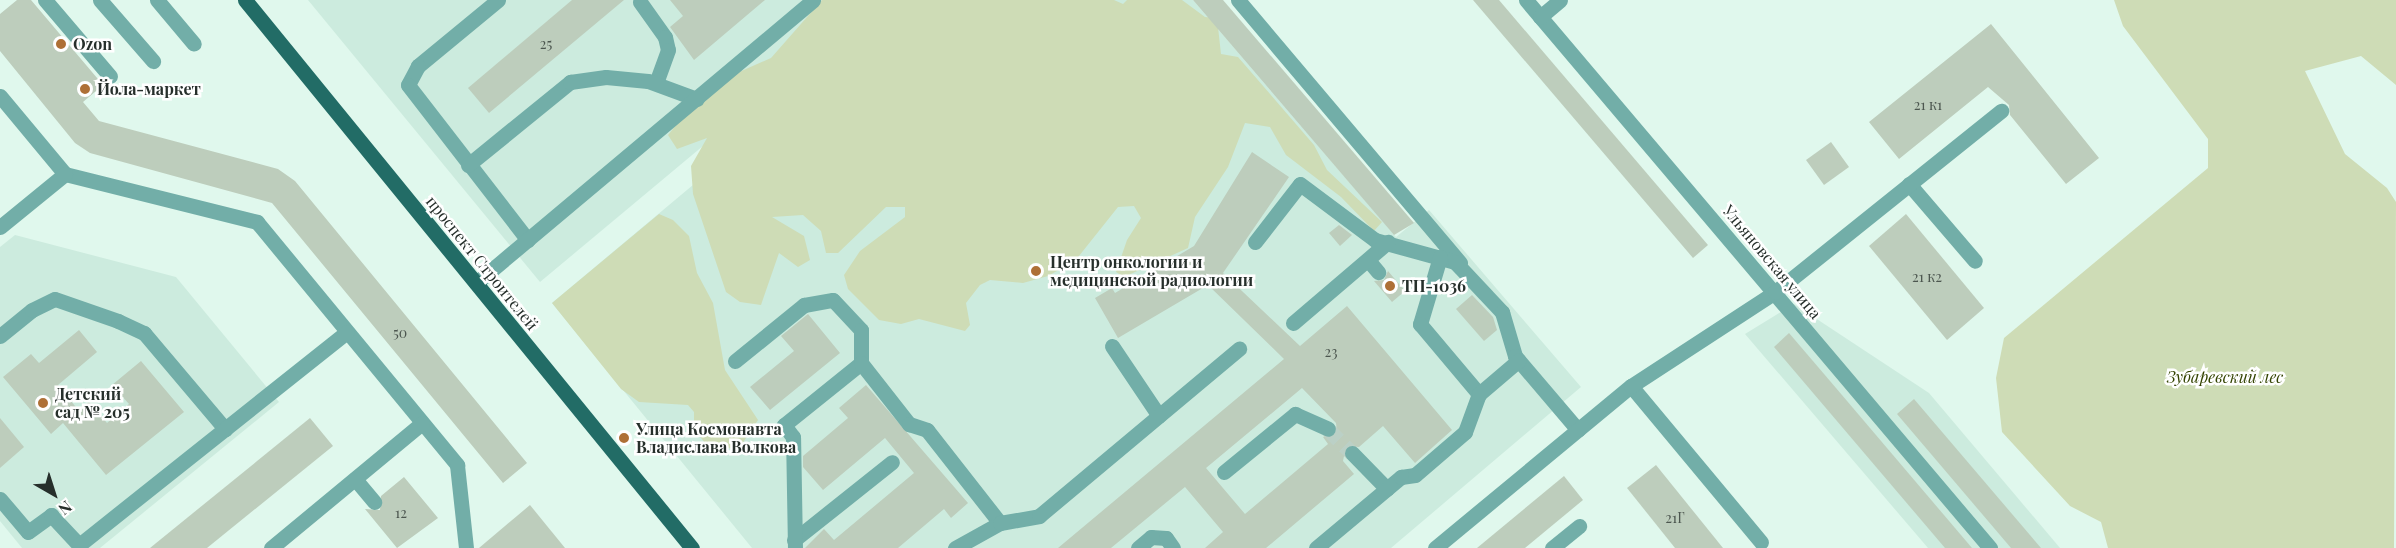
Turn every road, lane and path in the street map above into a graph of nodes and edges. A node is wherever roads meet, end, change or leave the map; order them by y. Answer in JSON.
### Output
{"nodes":[{"id":1,"x":45,"y":0,"type":"edge"},
{"id":2,"x":100,"y":0,"type":"edge"},
{"id":3,"x":157,"y":0,"type":"edge"},
{"id":4,"x":245,"y":0,"type":"edge"},
{"id":5,"x":498,"y":0,"type":"edge"},
{"id":6,"x":813,"y":0,"type":"edge"},
{"id":7,"x":1238,"y":0,"type":"edge"},
{"id":8,"x":1526,"y":0,"type":"edge"},
{"id":9,"x":1560,"y":0,"type":"edge"},
{"id":10,"x":640,"y":2,"type":"edge"},
{"id":11,"x":480,"y":6,"type":"edge"},
{"id":12,"x":1540,"y":17,"type":"junction"},
{"id":13,"x":194,"y":44,"type":"dead end"},
{"id":14,"x":153,"y":61,"type":"dead end"},
{"id":15,"x":110,"y":76,"type":"dead end"},
{"id":16,"x":656,"y":83,"type":"junction"},
{"id":17,"x":0,"y":96,"type":"edge"},
{"id":18,"x":697,"y":99,"type":"junction"},
{"id":19,"x":2001,"y":111,"type":"dead end"},
{"id":20,"x":468,"y":165,"type":"junction"},
{"id":21,"x":65,"y":174,"type":"junction"},
{"id":22,"x":1909,"y":184,"type":"junction"},
{"id":23,"x":0,"y":227,"type":"edge"},
{"id":24,"x":528,"y":240,"type":"junction"},
{"id":25,"x":1255,"y":242,"type":"dead end"},
{"id":26,"x":1388,"y":242,"type":"junction"},
{"id":27,"x":1440,"y":257,"type":"junction"},
{"id":28,"x":1368,"y":260,"type":"junction"},
{"id":29,"x":1975,"y":261,"type":"dead end"},
{"id":30,"x":1462,"y":266,"type":"junction"},
{"id":31,"x":1378,"y":272,"type":"dead end"},
{"id":32,"x":476,"y":283,"type":"junction"},
{"id":33,"x":1775,"y":292,"type":"junction"},
{"id":34,"x":1293,"y":323,"type":"dead end"},
{"id":35,"x":347,"y":332,"type":"junction"},
{"id":36,"x":0,"y":336,"type":"edge"},
{"id":37,"x":1112,"y":346,"type":"dead end"},
{"id":38,"x":1239,"y":349,"type":"dead end"},
{"id":39,"x":1519,"y":360,"type":"junction"},
{"id":40,"x":735,"y":361,"type":"dead end"},
{"id":41,"x":861,"y":363,"type":"junction"},
{"id":42,"x":1631,"y":386,"type":"junction"},
{"id":43,"x":1479,"y":394,"type":"junction"},
{"id":44,"x":1159,"y":416,"type":"junction"},
{"id":45,"x":422,"y":423,"type":"junction"},
{"id":46,"x":225,"y":429,"type":"junction"},
{"id":47,"x":1328,"y":429,"type":"tunnel mouth"},
{"id":48,"x":1578,"y":430,"type":"junction"},
{"id":49,"x":1352,"y":453,"type":"tunnel mouth"},
{"id":50,"x":892,"y":462,"type":"dead end"},
{"id":51,"x":1224,"y":472,"type":"dead end"},
{"id":52,"x":355,"y":479,"type":"junction"},
{"id":53,"x":1387,"y":489,"type":"junction"},
{"id":54,"x":0,"y":499,"type":"edge"},
{"id":55,"x":374,"y":502,"type":"dead end"},
{"id":56,"x":1000,"y":523,"type":"junction"},
{"id":57,"x":1579,"y":526,"type":"dead end"},
{"id":58,"x":1761,"y":542,"type":"dead end"},
{"id":59,"x":795,"y":544,"type":"edge"},
{"id":60,"x":271,"y":548,"type":"edge"},
{"id":61,"x":466,"y":548,"type":"edge"},
{"id":62,"x":692,"y":548,"type":"edge"},
{"id":63,"x":955,"y":548,"type":"edge"},
{"id":64,"x":1138,"y":548,"type":"edge"},
{"id":65,"x":1173,"y":548,"type":"edge"},
{"id":66,"x":1316,"y":548,"type":"edge"},
{"id":67,"x":1435,"y":548,"type":"edge"},
{"id":68,"x":1552,"y":548,"type":"edge"},
{"id":69,"x":1990,"y":548,"type":"edge"}],
"edges":[{"from":1,"to":15,"type":"street"},
{"from":2,"to":14,"type":"street"},
{"from":3,"to":13,"type":"street"},
{"from":4,"to":32,"type":"main road","name":"проспект Строителей"},
{"from":5,"to":11,"type":"street"},
{"from":6,"to":18,"type":"street"},
{"from":7,"to":30,"type":"street"},
{"from":8,"to":12,"type":"street","name":"Ульяновская улица"},
{"from":9,"to":12,"type":"street"},
{"from":10,"to":16,"type":"street"},
{"from":11,"to":20,"type":"street"},
{"from":12,"to":33,"type":"street","name":"Ульяновская улица"},
{"from":16,"to":18,"type":"street"},
{"from":16,"to":20,"type":"street"},
{"from":17,"to":21,"type":"street"},
{"from":18,"to":24,"type":"street"},
{"from":19,"to":22,"type":"street"},
{"from":20,"to":24,"type":"street"},
{"from":21,"to":23,"type":"street"},
{"from":21,"to":35,"type":"street"},
{"from":22,"to":29,"type":"street"},
{"from":22,"to":33,"type":"street"},
{"from":24,"to":32,"type":"street"},
{"from":25,"to":26,"type":"street"},
{"from":26,"to":27,"type":"street"},
{"from":26,"to":28,"type":"street"},
{"from":27,"to":30,"type":"street"},
{"from":27,"to":43,"type":"street"},
{"from":28,"to":31,"type":"street"},
{"from":28,"to":34,"type":"street"},
{"from":30,"to":39,"type":"street"},
{"from":32,"to":62,"type":"main road","name":"проспект Строителей"},
{"from":33,"to":42,"type":"street"},
{"from":33,"to":69,"type":"street","name":"Ульяновская улица"},
{"from":35,"to":45,"type":"street"},
{"from":35,"to":46,"type":"street"},
{"from":36,"to":46,"type":"street"},
{"from":37,"to":44,"type":"street"},
{"from":38,"to":44,"type":"street"},
{"from":39,"to":43,"type":"street"},
{"from":39,"to":48,"type":"street"},
{"from":40,"to":41,"type":"street"},
{"from":41,"to":56,"type":"street"},
{"from":41,"to":59,"type":"street"},
{"from":42,"to":48,"type":"street"},
{"from":42,"to":58,"type":"street"},
{"from":43,"to":53,"type":"street"},
{"from":44,"to":56,"type":"street"},
{"from":45,"to":52,"type":"street"},
{"from":45,"to":61,"type":"street"},
{"from":46,"to":54,"type":"street"},
{"from":47,"to":51,"type":"street"},
{"from":48,"to":67,"type":"street"},
{"from":49,"to":53,"type":"street"},
{"from":50,"to":59,"type":"street"},
{"from":52,"to":55,"type":"street"},
{"from":52,"to":60,"type":"street"},
{"from":53,"to":66,"type":"street"},
{"from":56,"to":63,"type":"street"},
{"from":57,"to":68,"type":"street"},
{"from":64,"to":65,"type":"street"}]}
